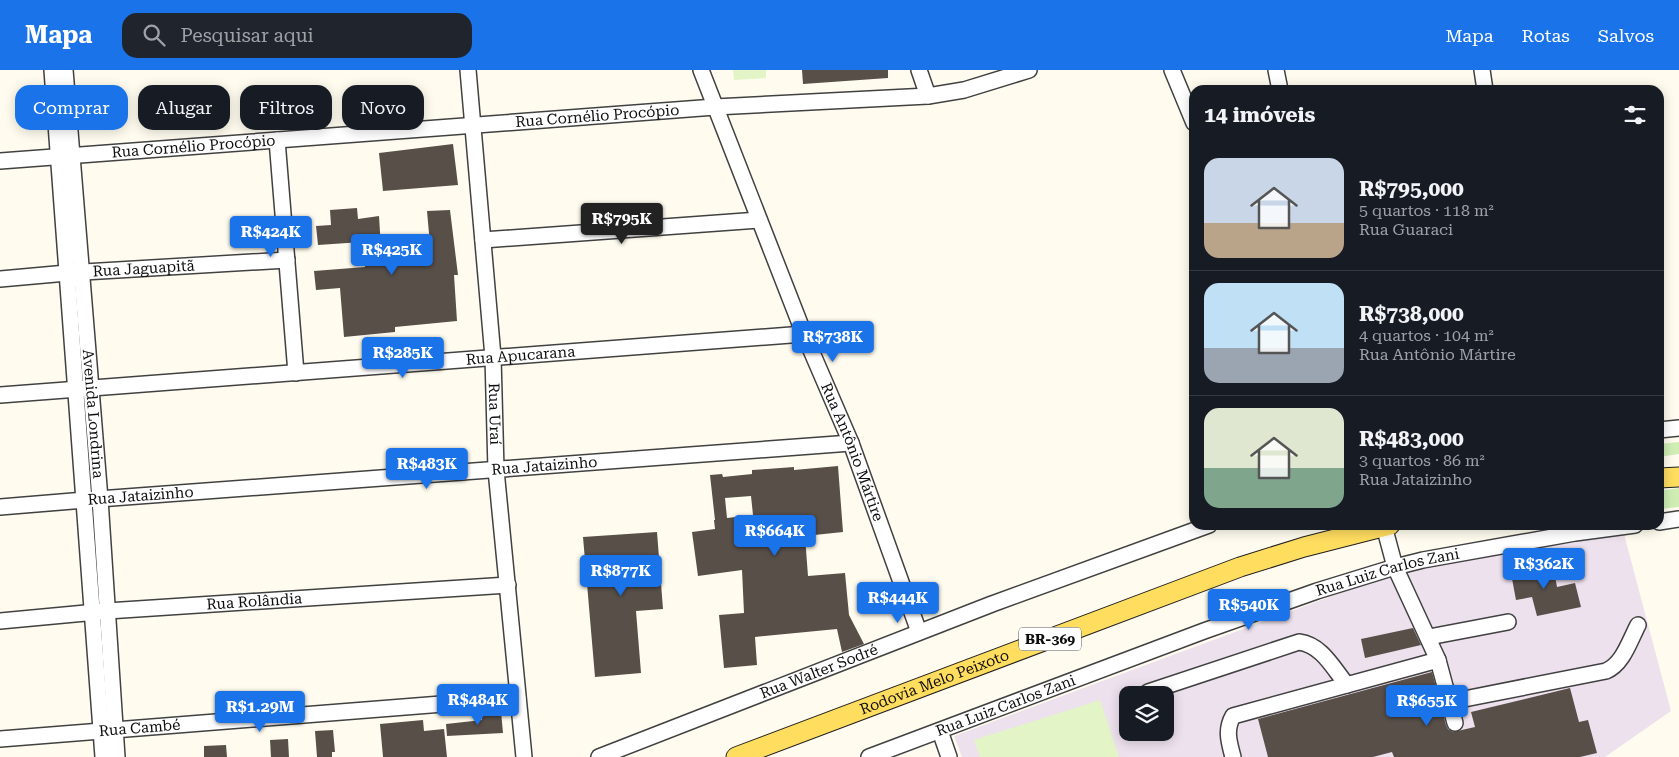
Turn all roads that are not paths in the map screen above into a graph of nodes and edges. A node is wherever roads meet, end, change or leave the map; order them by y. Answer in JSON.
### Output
{"nodes":[{"id":1,"x":52,"y":70,"type":"edge"},
{"id":2,"x":65,"y":70,"type":"edge"},
{"id":3,"x":468,"y":70,"type":"edge"},
{"id":4,"x":701,"y":70,"type":"edge"},
{"id":5,"x":919,"y":70,"type":"edge"},
{"id":6,"x":1029,"y":70,"type":"edge"},
{"id":7,"x":1172,"y":70,"type":"edge"},
{"id":8,"x":1276,"y":70,"type":"edge"},
{"id":9,"x":1482,"y":70,"type":"edge"},
{"id":10,"x":1279,"y":85,"type":"edge"},
{"id":11,"x":1484,"y":85,"type":"edge"},
{"id":12,"x":928,"y":96,"type":"junction"},
{"id":13,"x":715,"y":107,"type":"junction"},
{"id":14,"x":1189,"y":112,"type":"edge"},
{"id":15,"x":473,"y":125,"type":"junction"},
{"id":16,"x":277,"y":140,"type":"junction"},
{"id":17,"x":65,"y":156,"type":"junction"},
{"id":18,"x":0,"y":161,"type":"edge"},
{"id":19,"x":760,"y":220,"type":"junction"},
{"id":20,"x":482,"y":240,"type":"junction"},
{"id":21,"x":286,"y":260,"type":"junction"},
{"id":22,"x":74,"y":273,"type":"junction"},
{"id":23,"x":0,"y":279,"type":"edge"},
{"id":24,"x":804,"y":334,"type":"junction"},
{"id":25,"x":493,"y":357,"type":"junction"},
{"id":26,"x":296,"y":373,"type":"junction"},
{"id":27,"x":84,"y":389,"type":"junction"},
{"id":28,"x":0,"y":395,"type":"edge"},
{"id":29,"x":1679,"y":428,"type":"edge"},
{"id":30,"x":1664,"y":430,"type":"edge"},
{"id":31,"x":851,"y":444,"type":"junction"},
{"id":32,"x":496,"y":470,"type":"junction"},
{"id":33,"x":1679,"y":477,"type":"edge"},
{"id":34,"x":1664,"y":478,"type":"edge"},
{"id":35,"x":92,"y":499,"type":"junction"},
{"id":36,"x":0,"y":507,"type":"edge"},
{"id":37,"x":1679,"y":519,"type":"edge"},
{"id":38,"x":1664,"y":521,"type":"edge"},
{"id":39,"x":1195,"y":530,"type":"edge"},
{"id":40,"x":1371,"y":530,"type":"edge"},
{"id":41,"x":1388,"y":530,"type":"edge"},
{"id":42,"x":1598,"y":530,"type":"edge"},
{"id":43,"x":1395,"y":567,"type":"junction"},
{"id":44,"x":508,"y":585,"type":"junction"},
{"id":45,"x":100,"y":612,"type":"junction"},
{"id":46,"x":0,"y":621,"type":"edge"},
{"id":47,"x":1508,"y":622,"type":"dead end"},
{"id":48,"x":1638,"y":625,"type":"dead end"},
{"id":49,"x":919,"y":632,"type":"junction"},
{"id":50,"x":1429,"y":637,"type":"junction"},
{"id":51,"x":1438,"y":660,"type":"junction"},
{"id":52,"x":1347,"y":685,"type":"junction"},
{"id":53,"x":1166,"y":686,"type":"edge"},
{"id":54,"x":518,"y":698,"type":"junction"},
{"id":55,"x":1449,"y":702,"type":"junction"},
{"id":56,"x":1455,"y":723,"type":"dead end"},
{"id":57,"x":108,"y":730,"type":"junction"},
{"id":58,"x":940,"y":731,"type":"junction"},
{"id":59,"x":0,"y":739,"type":"edge"},
{"id":60,"x":103,"y":757,"type":"edge"},
{"id":61,"x":117,"y":757,"type":"edge"},
{"id":62,"x":524,"y":757,"type":"edge"},
{"id":63,"x":599,"y":757,"type":"edge"},
{"id":64,"x":736,"y":757,"type":"edge"},
{"id":65,"x":869,"y":757,"type":"edge"},
{"id":66,"x":949,"y":757,"type":"edge"},
{"id":67,"x":1233,"y":757,"type":"edge"}],
"edges":[{"from":1,"to":17,"type":"street","name":"Avenida Londrina"},
{"from":2,"to":17,"type":"street","name":"Avenida Londrina"},
{"from":3,"to":15,"type":"street","name":"Rua Uraí"},
{"from":4,"to":13,"type":"street","name":"Rua Antônio Mártire"},
{"from":5,"to":12,"type":"street"},
{"from":6,"to":12,"type":"street","name":"Rua Cornélio Procópio"},
{"from":7,"to":14,"type":"street"},
{"from":8,"to":10,"type":"street"},
{"from":9,"to":11,"type":"street"},
{"from":12,"to":13,"type":"street","name":"Rua Cornélio Procópio"},
{"from":13,"to":15,"type":"street","name":"Rua Cornélio Procópio"},
{"from":13,"to":19,"type":"street","name":"Rua Antônio Mártire"},
{"from":15,"to":16,"type":"street","name":"Rua Cornélio Procópio"},
{"from":15,"to":20,"type":"street","name":"Rua Uraí"},
{"from":16,"to":17,"type":"street","name":"Rua Cornélio Procópio"},
{"from":16,"to":21,"type":"street"},
{"from":17,"to":18,"type":"street","name":"Rua Cornélio Procópio"},
{"from":17,"to":22,"type":"street","name":"Avenida Londrina"},
{"from":19,"to":20,"type":"street"},
{"from":19,"to":24,"type":"street","name":"Rua Antônio Mártire"},
{"from":20,"to":25,"type":"street","name":"Rua Uraí"},
{"from":21,"to":22,"type":"street","name":"Rua Jaguapitã"},
{"from":21,"to":26,"type":"street"},
{"from":22,"to":23,"type":"street","name":"Rua Jaguapitã"},
{"from":22,"to":27,"type":"street","name":"Avenida Londrina"},
{"from":24,"to":25,"type":"street","name":"Rua Apucarana"},
{"from":24,"to":31,"type":"street","name":"Rua Antônio Mártire"},
{"from":25,"to":26,"type":"street","name":"Rua Apucarana"},
{"from":25,"to":32,"type":"street","name":"Rua Uraí"},
{"from":26,"to":27,"type":"street","name":"Rua Apucarana"},
{"from":27,"to":28,"type":"street","name":"Rua Apucarana"},
{"from":27,"to":35,"type":"street","name":"Avenida Londrina"},
{"from":29,"to":30,"type":"street"},
{"from":31,"to":32,"type":"street","name":"Rua Jataizinho"},
{"from":31,"to":49,"type":"street","name":"Rua Antônio Mártire"},
{"from":32,"to":35,"type":"street","name":"Rua Jataizinho"},
{"from":32,"to":44,"type":"street","name":"Rua Uraí"},
{"from":33,"to":34,"type":"main road"},
{"from":35,"to":36,"type":"street","name":"Rua Jataizinho"},
{"from":35,"to":45,"type":"street","name":"Avenida Londrina"},
{"from":37,"to":38,"type":"street"},
{"from":39,"to":49,"type":"street","name":"Rua Walter Sodré"},
{"from":40,"to":64,"type":"main road","name":"Rodovia Melo Peixoto","number":"BR-369"},
{"from":41,"to":43,"type":"street"},
{"from":42,"to":43,"type":"street","name":"Rua Luiz Carlos Zani"},
{"from":43,"to":50,"type":"street"},
{"from":43,"to":58,"type":"street","name":"Rua Luiz Carlos Zani"},
{"from":44,"to":45,"type":"street","name":"Rua Rolândia"},
{"from":44,"to":54,"type":"street","name":"Rua Uraí"},
{"from":45,"to":46,"type":"street","name":"Rua Rolândia"},
{"from":45,"to":57,"type":"street","name":"Avenida Londrina"},
{"from":47,"to":50,"type":"street"},
{"from":48,"to":55,"type":"street"},
{"from":49,"to":63,"type":"street","name":"Rua Walter Sodré"},
{"from":50,"to":51,"type":"street"},
{"from":51,"to":52,"type":"street"},
{"from":51,"to":55,"type":"street"},
{"from":52,"to":53,"type":"street"},
{"from":52,"to":67,"type":"street"},
{"from":54,"to":57,"type":"street","name":"Rua Cambé"},
{"from":54,"to":62,"type":"street","name":"Rua Uraí"},
{"from":55,"to":56,"type":"street"},
{"from":57,"to":59,"type":"street","name":"Rua Cambé"},
{"from":57,"to":60,"type":"street","name":"Avenida Londrina"},
{"from":57,"to":61,"type":"street","name":"Avenida Londrina"},
{"from":58,"to":65,"type":"street","name":"Rua Luiz Carlos Zani"},
{"from":58,"to":66,"type":"street"}]}
